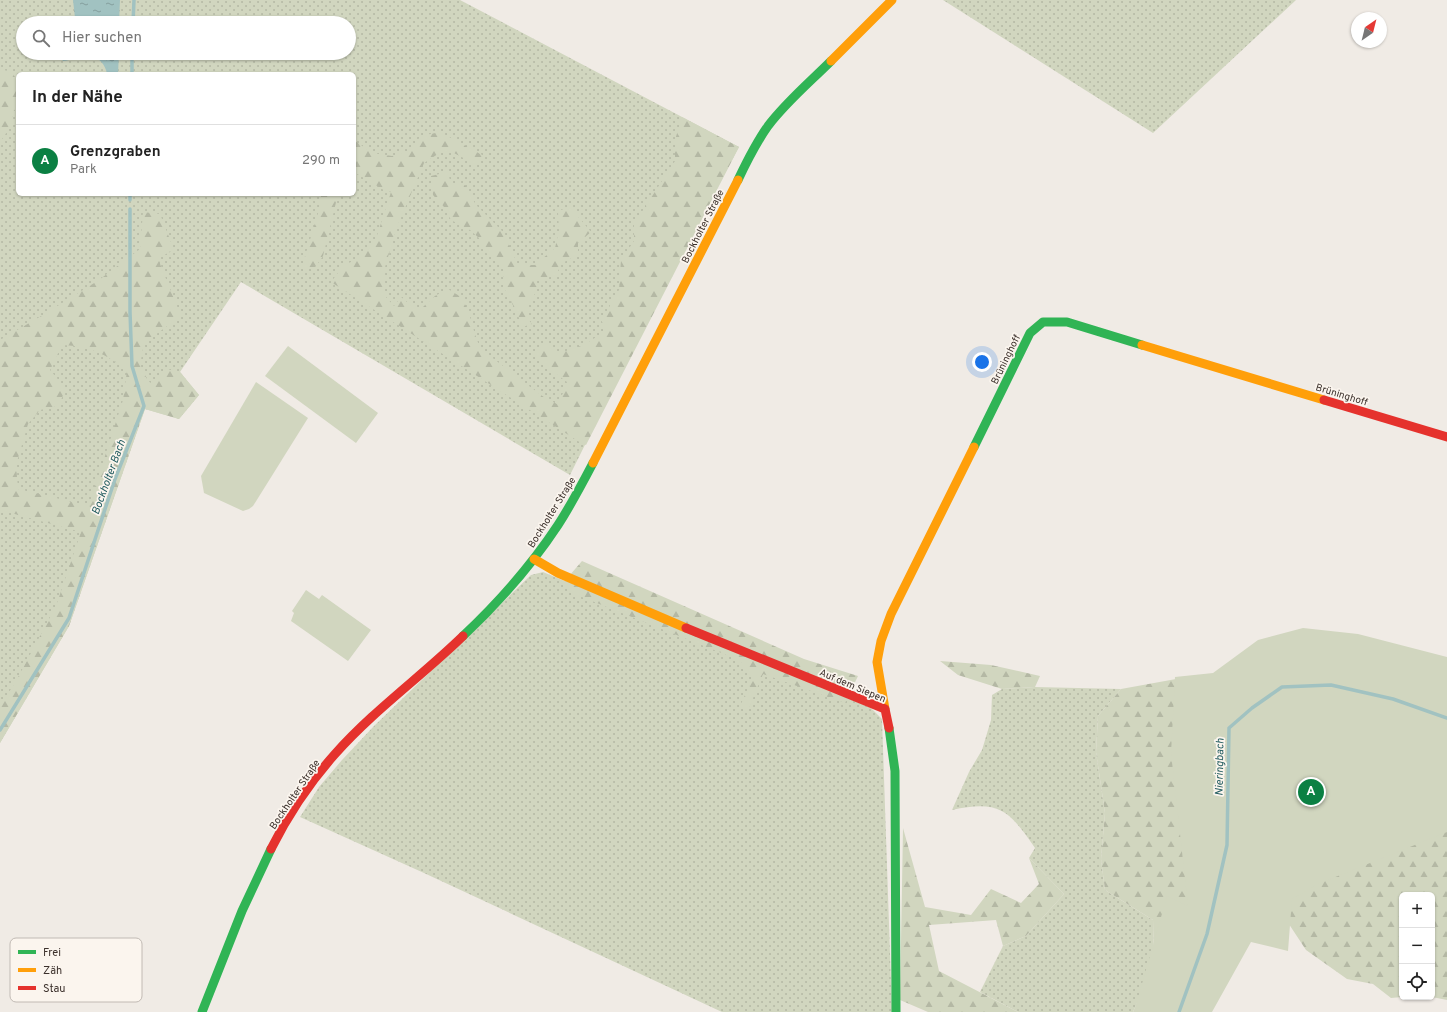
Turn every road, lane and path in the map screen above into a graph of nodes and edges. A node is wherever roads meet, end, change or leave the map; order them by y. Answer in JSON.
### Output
{"nodes":[{"id":1,"x":892,"y":0,"type":"edge"},
{"id":2,"x":1447,"y":437,"type":"edge"},
{"id":3,"x":534,"y":559,"type":"junction"},
{"id":4,"x":885,"y":709,"type":"junction"},
{"id":5,"x":202,"y":1012,"type":"edge"},
{"id":6,"x":896,"y":1012,"type":"edge"}],
"edges":[{"from":1,"to":3,"type":"street","name":"Bockholter Straße"},
{"from":2,"to":4,"type":"street","name":"Brüninghoff"},
{"from":3,"to":4,"type":"street","name":"Auf dem Siepen"},
{"from":3,"to":5,"type":"street","name":"Bockholter Straße"},
{"from":4,"to":6,"type":"street","name":"Auf dem Siepen"}]}
